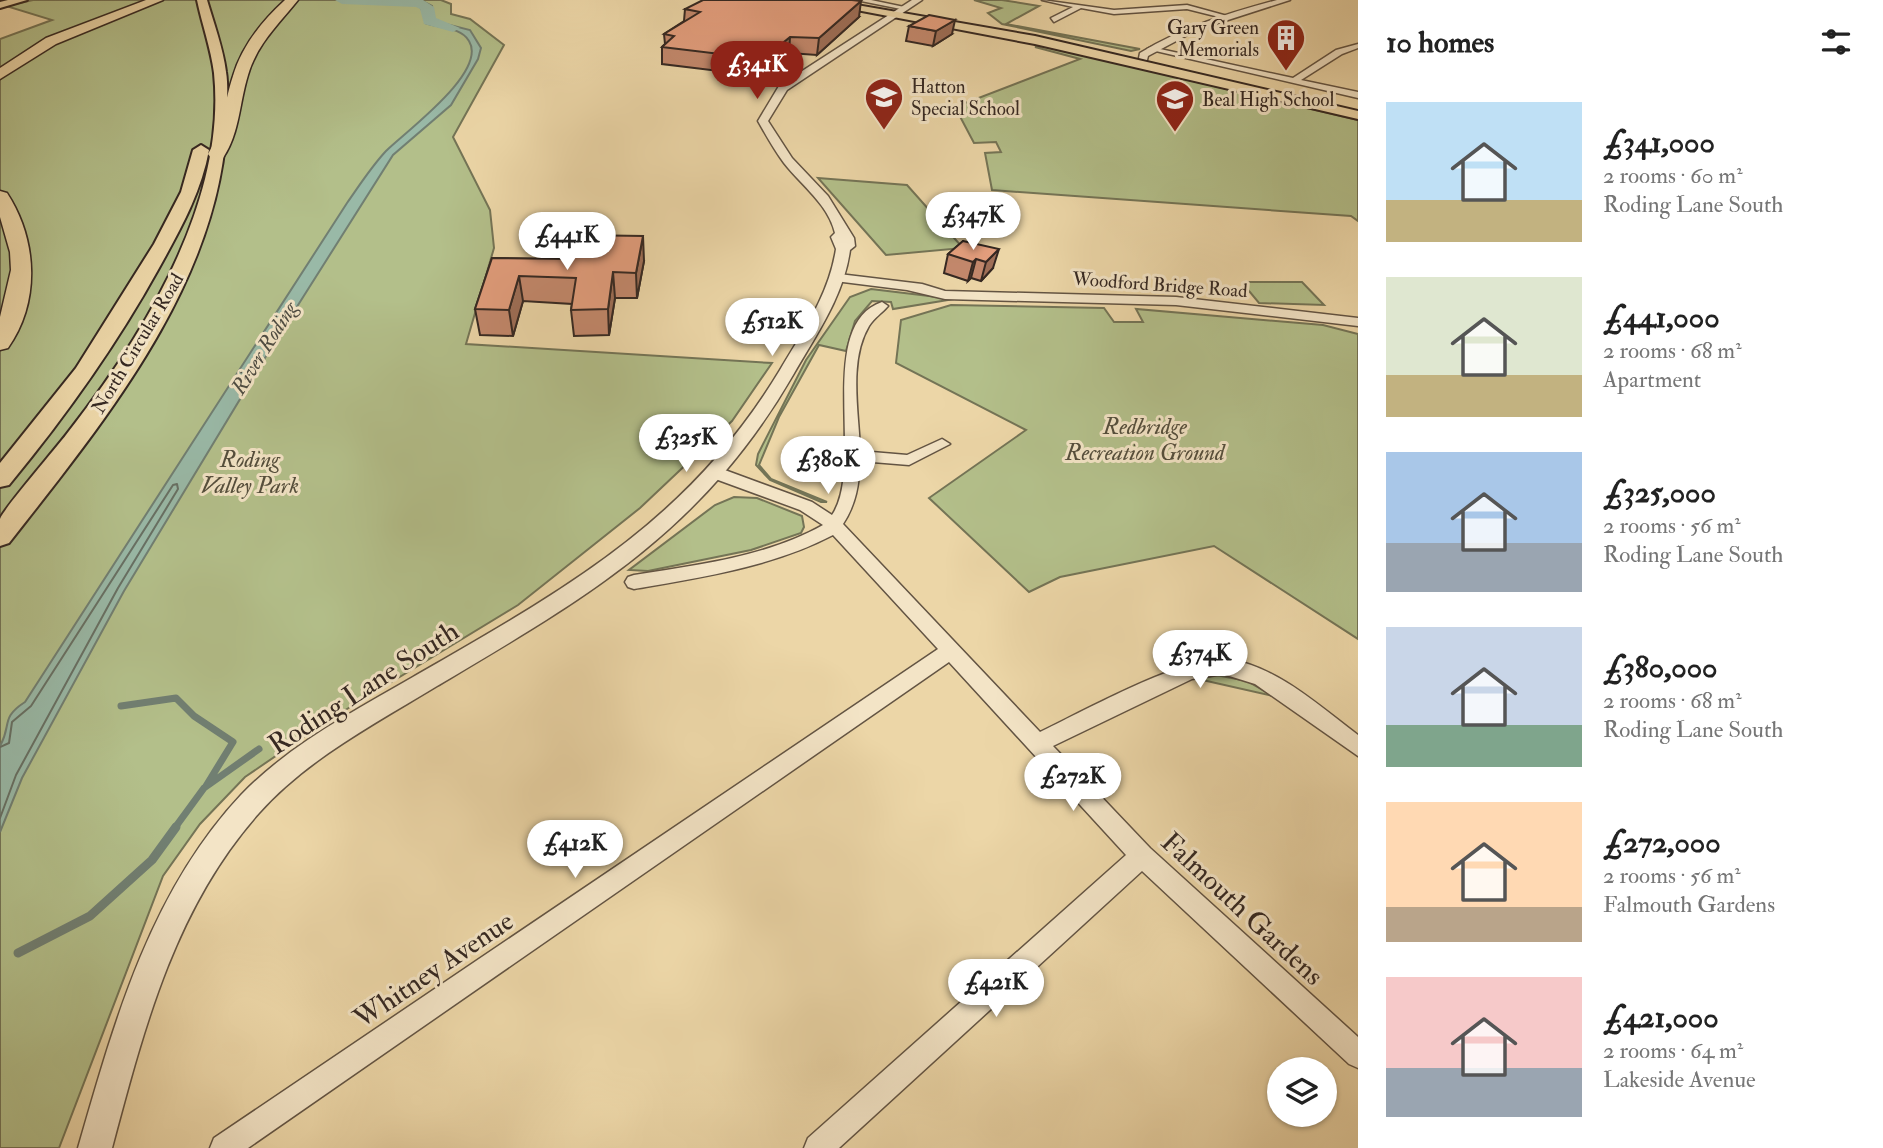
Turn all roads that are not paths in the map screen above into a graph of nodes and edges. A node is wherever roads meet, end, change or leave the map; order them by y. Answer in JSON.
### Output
{"nodes":[{"id":1,"x":22,"y":0,"type":"edge"},
{"id":2,"x":157,"y":0,"type":"edge"},
{"id":3,"x":190,"y":0,"type":"edge"},
{"id":4,"x":202,"y":0,"type":"edge"},
{"id":5,"x":292,"y":0,"type":"edge"},
{"id":6,"x":809,"y":0,"type":"edge"},
{"id":7,"x":837,"y":0,"type":"edge"},
{"id":8,"x":859,"y":0,"type":"edge"},
{"id":9,"x":918,"y":0,"type":"edge"},
{"id":10,"x":1045,"y":0,"type":"edge"},
{"id":11,"x":1286,"y":0,"type":"edge"},
{"id":12,"x":0,"y":5,"type":"edge"},
{"id":13,"x":1078,"y":7,"type":"junction"},
{"id":14,"x":901,"y":11,"type":"junction"},
{"id":15,"x":1227,"y":17,"type":"junction"},
{"id":16,"x":1063,"y":22,"type":"dead end"},
{"id":17,"x":1358,"y":46,"type":"edge"},
{"id":18,"x":1147,"y":55,"type":"junction"},
{"id":19,"x":0,"y":75,"type":"edge"},
{"id":20,"x":1296,"y":80,"type":"junction"},
{"id":21,"x":1358,"y":95,"type":"edge"},
{"id":22,"x":1358,"y":108,"type":"edge"},
{"id":23,"x":1358,"y":114,"type":"edge"},
{"id":24,"x":217,"y":154,"type":"junction"},
{"id":25,"x":0,"y":197,"type":"edge"},
{"id":26,"x":839,"y":278,"type":"junction"},
{"id":27,"x":1116,"y":299,"type":"junction"},
{"id":28,"x":882,"y":306,"type":"dead end"},
{"id":29,"x":1126,"y":316,"type":"dead end"},
{"id":30,"x":1358,"y":322,"type":"edge"},
{"id":31,"x":0,"y":343,"type":"edge"},
{"id":32,"x":942,"y":444,"type":"dead end"},
{"id":33,"x":854,"y":456,"type":"junction"},
{"id":34,"x":716,"y":473,"type":"junction"},
{"id":35,"x":0,"y":480,"type":"edge"},
{"id":36,"x":834,"y":525,"type":"junction"},
{"id":37,"x":0,"y":536,"type":"edge"},
{"id":38,"x":634,"y":582,"type":"dead end"},
{"id":39,"x":952,"y":650,"type":"junction"},
{"id":40,"x":1038,"y":743,"type":"junction"},
{"id":41,"x":1358,"y":747,"type":"edge"},
{"id":42,"x":1142,"y":856,"type":"junction"},
{"id":43,"x":1358,"y":1055,"type":"edge"},
{"id":44,"x":95,"y":1148,"type":"edge"},
{"id":45,"x":224,"y":1148,"type":"edge"},
{"id":46,"x":818,"y":1148,"type":"edge"}],
"edges":[{"from":1,"to":12,"type":"main road"},
{"from":2,"to":19,"type":"highway"},
{"from":3,"to":35,"type":"highway","name":"North Circular Road"},
{"from":4,"to":24,"type":"highway","name":"North Circular Road"},
{"from":5,"to":24,"type":"highway"},
{"from":6,"to":14,"type":"highway"},
{"from":7,"to":14,"type":"highway"},
{"from":8,"to":14,"type":"street"},
{"from":9,"to":14,"type":"street"},
{"from":10,"to":13,"type":"street"},
{"from":11,"to":15,"type":"street"},
{"from":13,"to":15,"type":"street"},
{"from":13,"to":16,"type":"street"},
{"from":14,"to":18,"type":"highway"},
{"from":14,"to":26,"type":"street","name":"Roding Lane South"},
{"from":15,"to":18,"type":"street"},
{"from":17,"to":20,"type":"street"},
{"from":18,"to":20,"type":"street"},
{"from":18,"to":22,"type":"highway"},
{"from":18,"to":23,"type":"highway"},
{"from":20,"to":21,"type":"street"},
{"from":24,"to":37,"type":"highway","name":"North Circular Road"},
{"from":25,"to":31,"type":"highway"},
{"from":26,"to":27,"type":"street","name":"Woodford Bridge Road"},
{"from":26,"to":34,"type":"street","name":"Roding Lane South"},
{"from":27,"to":29,"type":"street"},
{"from":27,"to":30,"type":"street","name":"Woodford Bridge Road"},
{"from":28,"to":33,"type":"street"},
{"from":32,"to":33,"type":"street"},
{"from":33,"to":36,"type":"street"},
{"from":34,"to":36,"type":"street"},
{"from":34,"to":44,"type":"street","name":"Roding Lane South"},
{"from":36,"to":38,"type":"street"},
{"from":36,"to":39,"type":"street","name":"Falmouth Gardens"},
{"from":39,"to":40,"type":"street","name":"Falmouth Gardens"},
{"from":39,"to":45,"type":"street","name":"Whitney Avenue"},
{"from":40,"to":41,"type":"street"},
{"from":40,"to":42,"type":"street","name":"Falmouth Gardens"},
{"from":42,"to":43,"type":"street","name":"Falmouth Gardens"},
{"from":42,"to":46,"type":"street"}]}
